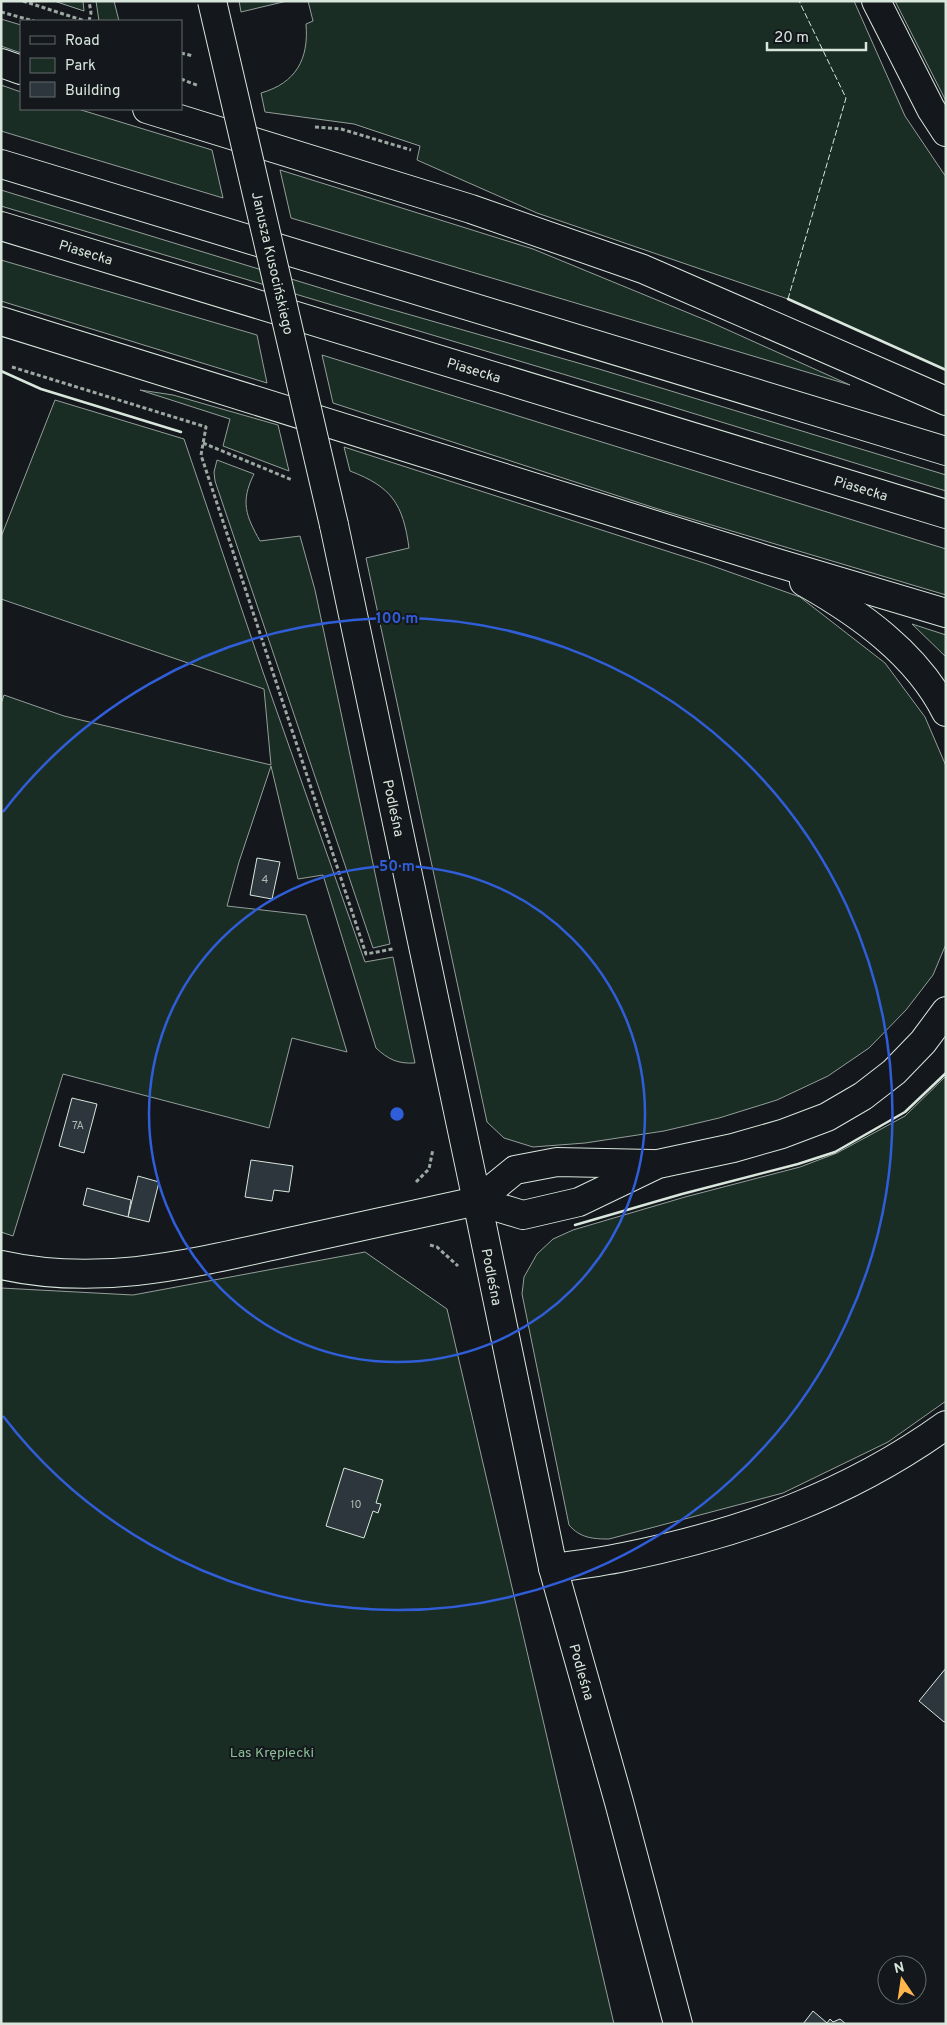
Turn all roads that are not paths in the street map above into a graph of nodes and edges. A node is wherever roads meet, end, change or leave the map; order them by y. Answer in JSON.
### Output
{"nodes":[{"id":1,"x":212,"y":1,"type":"edge"},
{"id":2,"x":876,"y":1,"type":"edge"},
{"id":3,"x":1,"y":63,"type":"edge"},
{"id":4,"x":20,"y":70,"type":"edge"},
{"id":5,"x":150,"y":110,"type":"edge"},
{"id":6,"x":946,"y":132,"type":"edge"},
{"id":7,"x":1,"y":164,"type":"edge"},
{"id":8,"x":1,"y":226,"type":"edge"},
{"id":9,"x":1,"y":321,"type":"edge"},
{"id":10,"x":946,"y":401,"type":"edge"},
{"id":11,"x":946,"y":451,"type":"edge"},
{"id":12,"x":946,"y":514,"type":"edge"},
{"id":13,"x":334,"y":524,"type":"joint"},
{"id":14,"x":764,"y":559,"type":"junction"},
{"id":15,"x":946,"y":613,"type":"edge"},
{"id":16,"x":946,"y":712,"type":"edge"},
{"id":17,"x":946,"y":1011,"type":"edge"},
{"id":18,"x":658,"y":1164,"type":"junction"},
{"id":19,"x":477,"y":1201,"type":"junction"},
{"id":20,"x":1,"y":1266,"type":"edge"},
{"id":21,"x":946,"y":1425,"type":"edge"},
{"id":22,"x":553,"y":1568,"type":"junction"},
{"id":23,"x":678,"y":2024,"type":"edge"}],
"edges":[{"from":1,"to":13,"type":"main road","name":"Janusza Kusocińskiego","bridge":true},
{"from":2,"to":6,"type":"main road"},
{"from":3,"to":4,"type":"main road"},
{"from":5,"to":10,"type":"main road"},
{"from":7,"to":11,"type":"main road"},
{"from":8,"to":12,"type":"main road","name":"Piasecka"},
{"from":9,"to":14,"type":"main road"},
{"from":13,"to":19,"type":"main road","name":"Podleśna"},
{"from":14,"to":15,"type":"main road"},
{"from":14,"to":16,"type":"main road"},
{"from":17,"to":18,"type":"main road"},
{"from":18,"to":19,"type":"main road"},
{"from":18,"to":19,"type":"main road"},
{"from":19,"to":20,"type":"main road"},
{"from":19,"to":22,"type":"main road","name":"Podleśna"},
{"from":21,"to":22,"type":"main road"},
{"from":22,"to":23,"type":"main road","name":"Podleśna"}]}
